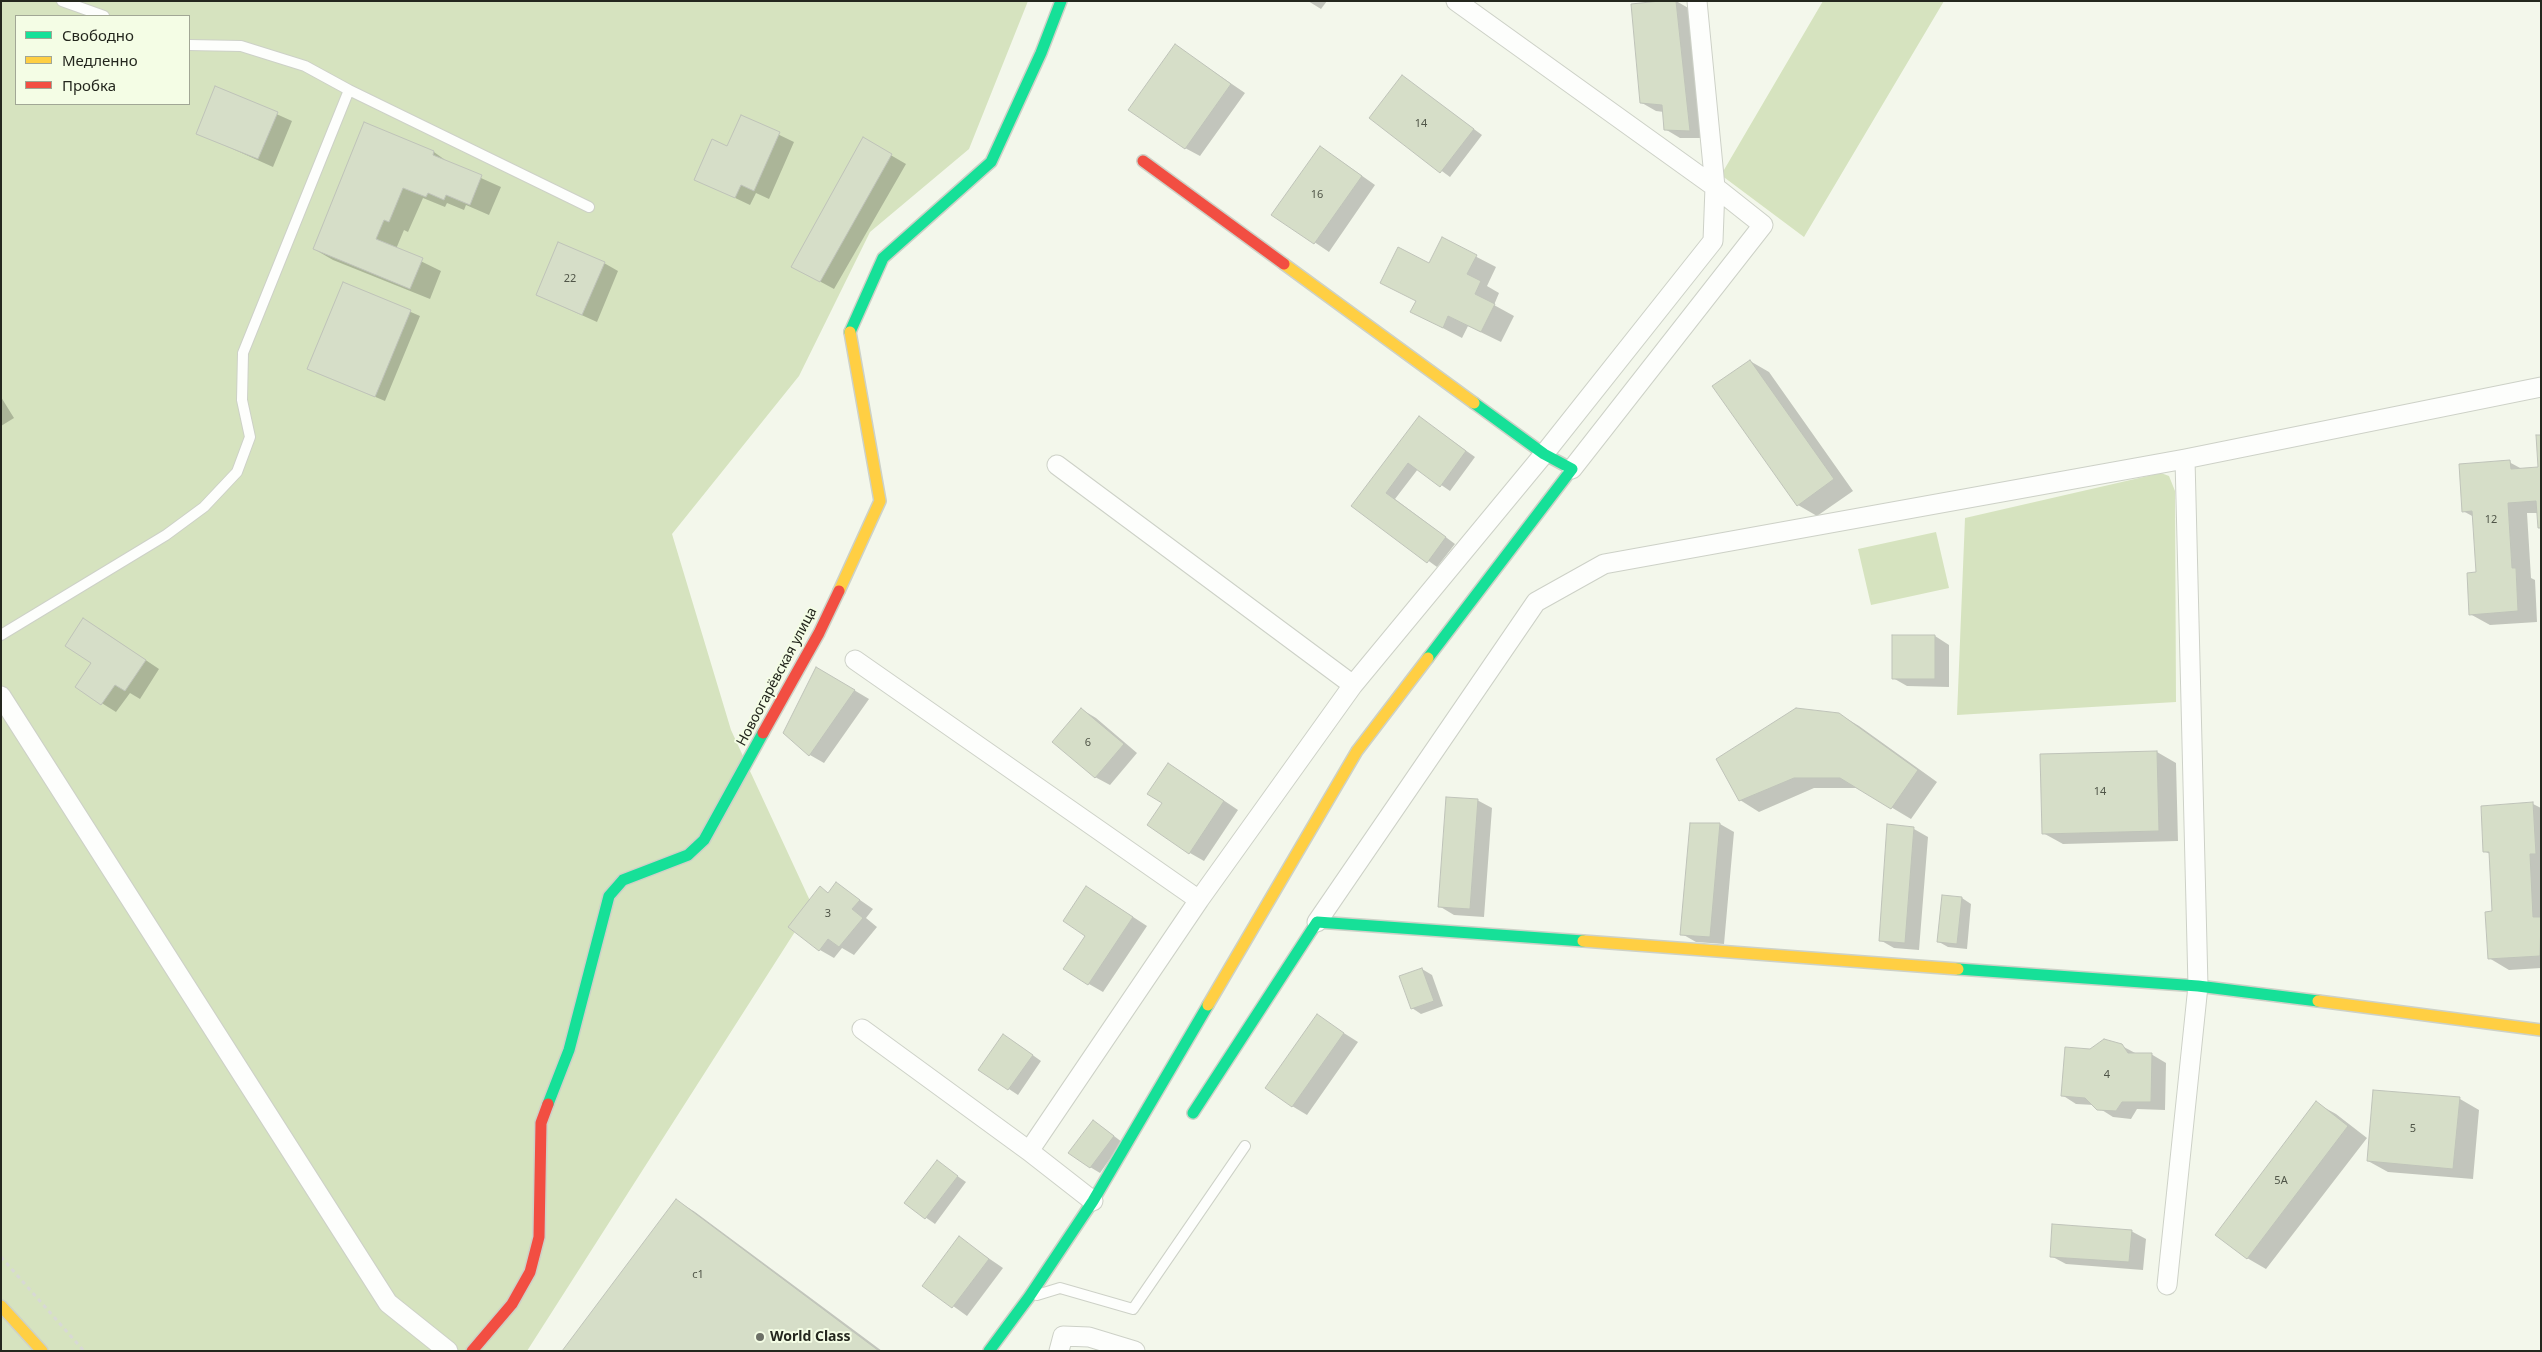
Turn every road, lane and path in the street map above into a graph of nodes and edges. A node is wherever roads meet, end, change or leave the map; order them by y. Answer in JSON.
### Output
{"nodes":[{"id":1,"x":62,"y":1,"type":"edge"},
{"id":2,"x":1061,"y":1,"type":"edge"},
{"id":3,"x":1456,"y":1,"type":"edge"},
{"id":4,"x":1696,"y":1,"type":"edge"},
{"id":5,"x":101,"y":15,"type":"edge"},
{"id":6,"x":190,"y":45,"type":"edge"},
{"id":7,"x":349,"y":90,"type":"junction"},
{"id":8,"x":1143,"y":161,"type":"dead end"},
{"id":9,"x":1715,"y":187,"type":"junction"},
{"id":10,"x":589,"y":207,"type":"dead end"},
{"id":11,"x":2541,"y":388,"type":"edge"},
{"id":12,"x":1544,"y":454,"type":"junction"},
{"id":13,"x":2185,"y":459,"type":"junction"},
{"id":14,"x":1057,"y":465,"type":"dead end"},
{"id":15,"x":1572,"y":469,"type":"junction"},
{"id":16,"x":1,"y":635,"type":"edge"},
{"id":17,"x":855,"y":660,"type":"dead end"},
{"id":18,"x":1353,"y":684,"type":"junction"},
{"id":19,"x":1,"y":696,"type":"edge"},
{"id":20,"x":1199,"y":900,"type":"junction"},
{"id":21,"x":1317,"y":922,"type":"junction"},
{"id":22,"x":2198,"y":986,"type":"junction"},
{"id":23,"x":862,"y":1029,"type":"dead end"},
{"id":24,"x":2541,"y":1030,"type":"edge"},
{"id":25,"x":1193,"y":1113,"type":"dead end"},
{"id":26,"x":1245,"y":1146,"type":"dead end"},
{"id":27,"x":1029,"y":1151,"type":"junction"},
{"id":28,"x":1093,"y":1201,"type":"junction"},
{"id":29,"x":1,"y":1257,"type":"edge"},
{"id":30,"x":2167,"y":1286,"type":"dead end"},
{"id":31,"x":1029,"y":1297,"type":"junction"},
{"id":32,"x":1,"y":1306,"type":"edge"},
{"id":33,"x":42,"y":1351,"type":"edge"},
{"id":34,"x":84,"y":1351,"type":"edge"},
{"id":35,"x":448,"y":1351,"type":"edge"},
{"id":36,"x":472,"y":1351,"type":"edge"},
{"id":37,"x":988,"y":1351,"type":"edge"},
{"id":38,"x":1059,"y":1351,"type":"edge"},
{"id":39,"x":1135,"y":1351,"type":"edge"}],
"edges":[{"from":1,"to":5,"type":"lane"},
{"from":2,"to":36,"type":"street","name":"Новоогарёвская улица"},
{"from":3,"to":9,"type":"street"},
{"from":4,"to":9,"type":"street"},
{"from":6,"to":7,"type":"lane"},
{"from":7,"to":10,"type":"lane"},
{"from":7,"to":16,"type":"lane"},
{"from":8,"to":12,"type":"street"},
{"from":9,"to":12,"type":"street"},
{"from":9,"to":15,"type":"street"},
{"from":11,"to":13,"type":"street"},
{"from":12,"to":15,"type":"street"},
{"from":12,"to":18,"type":"street"},
{"from":13,"to":21,"type":"street"},
{"from":13,"to":22,"type":"street"},
{"from":14,"to":18,"type":"street"},
{"from":15,"to":28,"type":"street"},
{"from":17,"to":20,"type":"street"},
{"from":18,"to":20,"type":"street"},
{"from":19,"to":35,"type":"street"},
{"from":20,"to":27,"type":"street"},
{"from":21,"to":22,"type":"street"},
{"from":21,"to":25,"type":"street"},
{"from":22,"to":24,"type":"street"},
{"from":22,"to":30,"type":"street"},
{"from":23,"to":27,"type":"street"},
{"from":26,"to":31,"type":"lane"},
{"from":27,"to":28,"type":"street"},
{"from":28,"to":31,"type":"street"},
{"from":29,"to":34,"type":"path"},
{"from":31,"to":37,"type":"street"},
{"from":32,"to":33,"type":"street"},
{"from":38,"to":39,"type":"street"}]}
